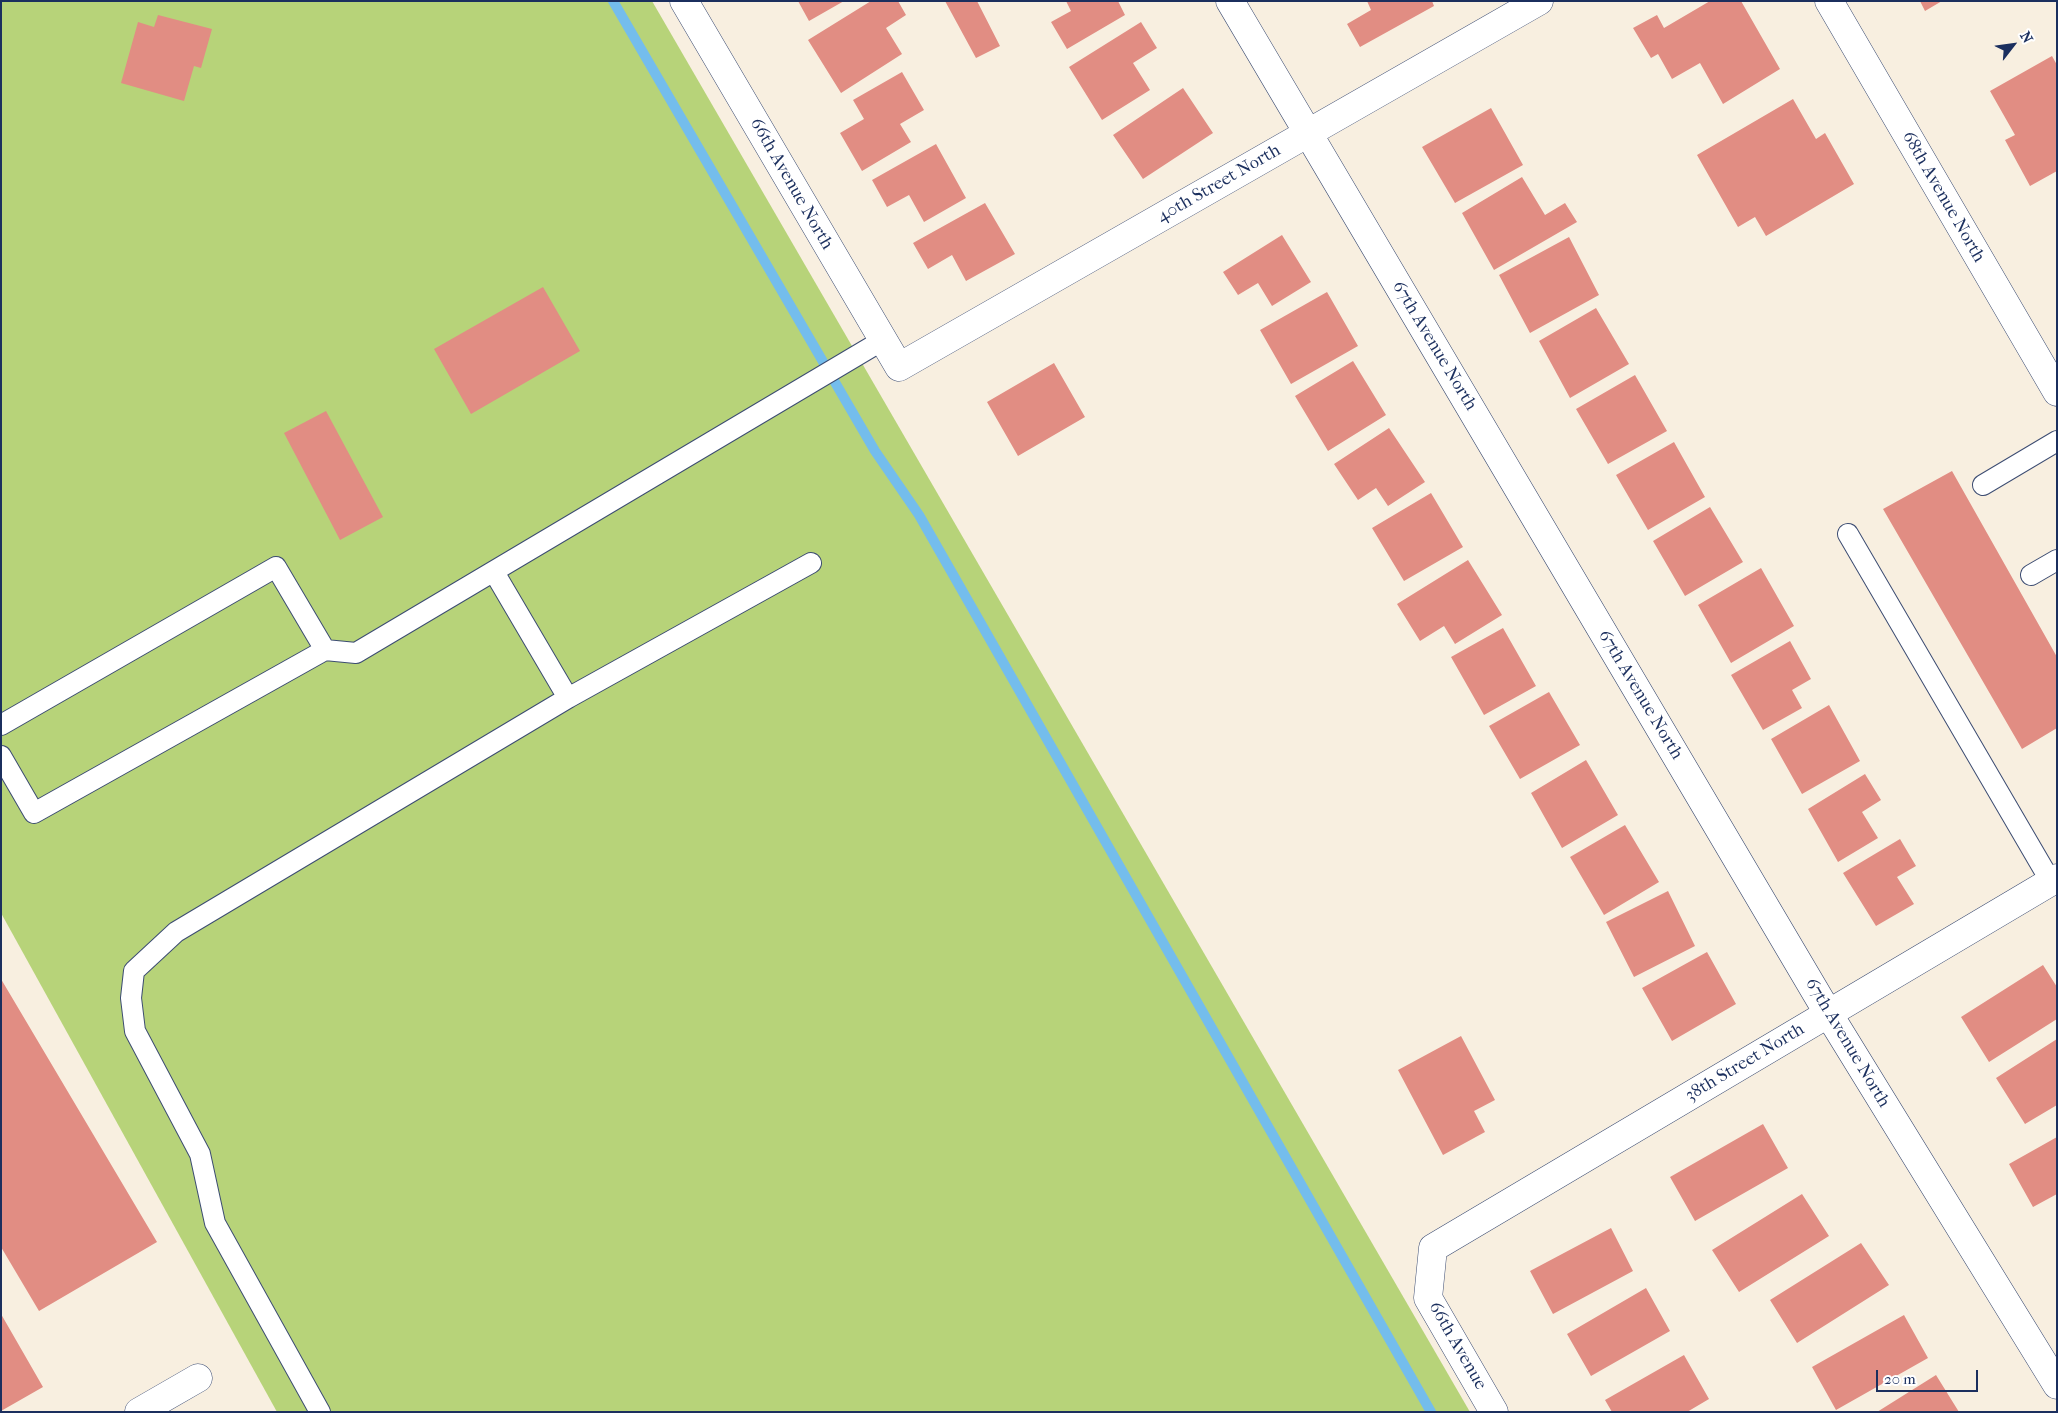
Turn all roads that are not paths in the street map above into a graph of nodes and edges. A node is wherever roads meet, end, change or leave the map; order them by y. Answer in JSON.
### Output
{"nodes":[{"id":1,"x":684,"y":1,"type":"edge"},
{"id":2,"x":1230,"y":1,"type":"edge"},
{"id":3,"x":1539,"y":1,"type":"edge"},
{"id":4,"x":1829,"y":1,"type":"edge"},
{"id":5,"x":1307,"y":133,"type":"junction"},
{"id":6,"x":883,"y":340,"type":"junction"},
{"id":7,"x":899,"y":367,"type":"joint"},
{"id":8,"x":2057,"y":392,"type":"edge"},
{"id":9,"x":2057,"y":441,"type":"edge"},
{"id":10,"x":1983,"y":485,"type":"dead end"},
{"id":11,"x":1848,"y":534,"type":"dead end"},
{"id":12,"x":2057,"y":560,"type":"edge"},
{"id":13,"x":811,"y":563,"type":"dead end"},
{"id":14,"x":494,"y":572,"type":"junction"},
{"id":15,"x":2031,"y":575,"type":"dead end"},
{"id":16,"x":325,"y":650,"type":"junction"},
{"id":17,"x":568,"y":698,"type":"junction"},
{"id":18,"x":1,"y":725,"type":"edge"},
{"id":19,"x":1,"y":756,"type":"edge"},
{"id":20,"x":2054,"y":880,"type":"edge"},
{"id":21,"x":1828,"y":1013,"type":"junction"},
{"id":22,"x":1433,"y":1248,"type":"joint"},
{"id":23,"x":198,"y":1378,"type":"dead end"},
{"id":24,"x":2057,"y":1384,"type":"edge"},
{"id":25,"x":139,"y":1412,"type":"edge"},
{"id":26,"x":320,"y":1412,"type":"edge"},
{"id":27,"x":1494,"y":1412,"type":"edge"}],
"edges":[{"from":1,"to":6,"type":"street","name":"66th Avenue North"},
{"from":2,"to":5,"type":"street","name":"67th Avenue North"},
{"from":3,"to":5,"type":"street","name":"40th Street North"},
{"from":4,"to":8,"type":"street","name":"68th Avenue North"},
{"from":5,"to":7,"type":"street","name":"40th Street North"},
{"from":5,"to":21,"type":"street","name":"67th Avenue North"},
{"from":6,"to":7,"type":"street","name":"66th Avenue North"},
{"from":6,"to":14,"type":"lane"},
{"from":9,"to":10,"type":"lane"},
{"from":11,"to":20,"type":"lane"},
{"from":12,"to":15,"type":"lane"},
{"from":13,"to":17,"type":"lane"},
{"from":14,"to":16,"type":"lane"},
{"from":14,"to":17,"type":"lane"},
{"from":16,"to":18,"type":"lane"},
{"from":16,"to":19,"type":"lane"},
{"from":17,"to":26,"type":"lane"},
{"from":20,"to":21,"type":"street","name":"38th Street North"},
{"from":21,"to":22,"type":"street","name":"38th Street North"},
{"from":21,"to":24,"type":"street","name":"67th Avenue North"},
{"from":22,"to":27,"type":"street","name":"66th Avenue"},
{"from":23,"to":25,"type":"street"}]}
